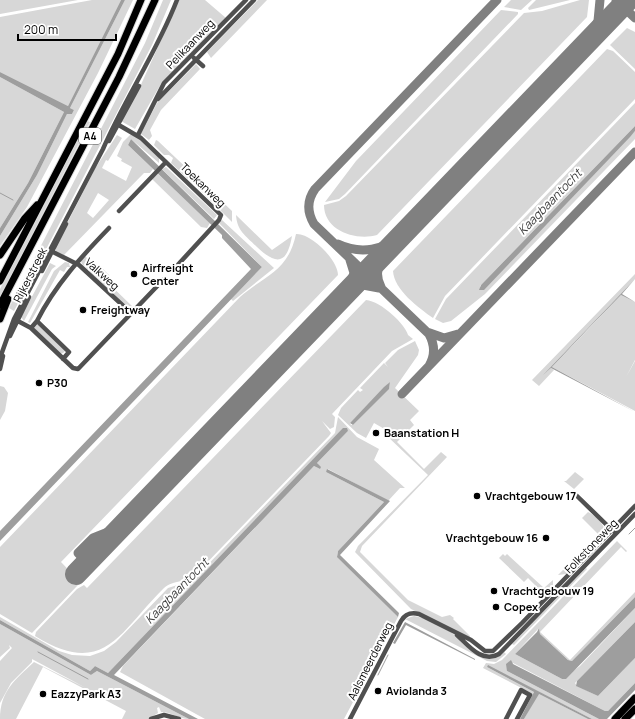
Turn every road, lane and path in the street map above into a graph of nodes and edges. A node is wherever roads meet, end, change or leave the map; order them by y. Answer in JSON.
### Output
{"nodes":[{"id":1,"x":141,"y":0,"type":"edge"},
{"id":2,"x":155,"y":0,"type":"edge"},
{"id":3,"x":177,"y":0,"type":"edge"},
{"id":4,"x":246,"y":0,"type":"edge"},
{"id":5,"x":254,"y":0,"type":"edge"},
{"id":6,"x":228,"y":18,"type":"junction"},
{"id":7,"x":232,"y":23,"type":"junction"},
{"id":8,"x":201,"y":55,"type":"junction"},
{"id":9,"x":194,"y":58,"type":"junction"},
{"id":10,"x":206,"y":60,"type":"dead end"},
{"id":11,"x":203,"y":66,"type":"dead end"},
{"id":12,"x":117,"y":124,"type":"junction"},
{"id":13,"x":138,"y":135,"type":"junction"},
{"id":14,"x":166,"y":162,"type":"junction"},
{"id":15,"x":44,"y":197,"type":"junction"},
{"id":16,"x":119,"y":212,"type":"dead end"},
{"id":17,"x":110,"y":228,"type":"dead end"},
{"id":18,"x":12,"y":238,"type":"junction"},
{"id":19,"x":0,"y":250,"type":"edge"},
{"id":20,"x":50,"y":251,"type":"junction"},
{"id":21,"x":0,"y":254,"type":"edge"},
{"id":22,"x":75,"y":263,"type":"junction"},
{"id":23,"x":20,"y":269,"type":"junction"},
{"id":24,"x":174,"y":269,"type":"dead end"},
{"id":25,"x":164,"y":279,"type":"dead end"},
{"id":26,"x":0,"y":282,"type":"edge"},
{"id":27,"x":0,"y":305,"type":"edge"},
{"id":28,"x":131,"y":313,"type":"junction"},
{"id":29,"x":0,"y":319,"type":"edge"},
{"id":30,"x":16,"y":320,"type":"junction"},
{"id":31,"x":37,"y":320,"type":"junction"},
{"id":32,"x":31,"y":328,"type":"junction"},
{"id":33,"x":0,"y":358,"type":"edge"},
{"id":34,"x":63,"y":359,"type":"junction"},
{"id":35,"x":0,"y":369,"type":"edge"},
{"id":36,"x":577,"y":496,"type":"dead end"},
{"id":37,"x":635,"y":506,"type":"edge"},
{"id":38,"x":635,"y":514,"type":"edge"},
{"id":39,"x":612,"y":530,"type":"junction"},
{"id":40,"x":616,"y":534,"type":"junction"},
{"id":41,"x":409,"y":613,"type":"joint"},
{"id":42,"x":453,"y":631,"type":"junction"},
{"id":43,"x":635,"y":698,"type":"edge"},
{"id":44,"x":635,"y":709,"type":"edge"},
{"id":45,"x":151,"y":719,"type":"edge"},
{"id":46,"x":179,"y":719,"type":"edge"},
{"id":47,"x":350,"y":719,"type":"edge"},
{"id":48,"x":506,"y":719,"type":"edge"},
{"id":49,"x":517,"y":719,"type":"edge"},
{"id":50,"x":615,"y":719,"type":"edge"},
{"id":51,"x":625,"y":719,"type":"edge"}],
"edges":[{"from":1,"to":15,"type":"highway","number":"A4"},
{"from":2,"to":23,"type":"highway","number":"A4"},
{"from":3,"to":12,"type":"street","name":"Rijkerstreek"},
{"from":4,"to":6,"type":"street","name":"Pelikaanweg"},
{"from":5,"to":7,"type":"street","name":"Pelikaanweg"},
{"from":6,"to":7,"type":"street"},
{"from":6,"to":9,"type":"street","name":"Pelikaanweg"},
{"from":7,"to":8,"type":"street","name":"Pelikaanweg"},
{"from":8,"to":9,"type":"street","name":"Pelikaanweg"},
{"from":8,"to":10,"type":"street","name":"Pelikaanweg"},
{"from":9,"to":11,"type":"street","name":"Pelikaanweg"},
{"from":9,"to":13,"type":"street","name":"Pelikaanweg"},
{"from":12,"to":13,"type":"street","name":"Toekanweg"},
{"from":12,"to":20,"type":"street","name":"Rijkerstreek"},
{"from":13,"to":14,"type":"street","name":"Toekanweg"},
{"from":14,"to":16,"type":"street"},
{"from":14,"to":24,"type":"street","name":"Toekanweg"},
{"from":15,"to":18,"type":"highway","number":"A4"},
{"from":15,"to":26,"type":"highway","number":"A4"},
{"from":17,"to":22,"type":"street"},
{"from":18,"to":19,"type":"highway","number":"A4"},
{"from":18,"to":21,"type":"highway","number":"A4"},
{"from":20,"to":22,"type":"street","name":"Valkweg"},
{"from":20,"to":30,"type":"street","name":"Rijkerstreek"},
{"from":22,"to":28,"type":"street","name":"Valkweg"},
{"from":22,"to":31,"type":"street"},
{"from":23,"to":27,"type":"highway","number":"A4"},
{"from":23,"to":29,"type":"highway","number":"A4"},
{"from":25,"to":28,"type":"street"},
{"from":28,"to":34,"type":"street"},
{"from":30,"to":32,"type":"street"},
{"from":30,"to":33,"type":"street","name":"Rijkerstreek"},
{"from":30,"to":35,"type":"street","name":"Rijkerstreek"},
{"from":31,"to":32,"type":"street"},
{"from":31,"to":34,"type":"street"},
{"from":32,"to":34,"type":"street"},
{"from":36,"to":39,"type":"street"},
{"from":37,"to":39,"type":"street","name":"Folkstoneweg"},
{"from":38,"to":40,"type":"street","name":"Folkstoneweg"},
{"from":39,"to":40,"type":"street"},
{"from":39,"to":42,"type":"street","name":"Folkstoneweg"},
{"from":40,"to":42,"type":"street","name":"Folkstoneweg"},
{"from":41,"to":42,"type":"street","name":"Folkstoneweg"},
{"from":41,"to":47,"type":"street","name":"Aalsmeerderweg"},
{"from":43,"to":50,"type":"highway"},
{"from":44,"to":51,"type":"highway"},
{"from":45,"to":46,"type":"street"},
{"from":48,"to":49,"type":"street"}]}
